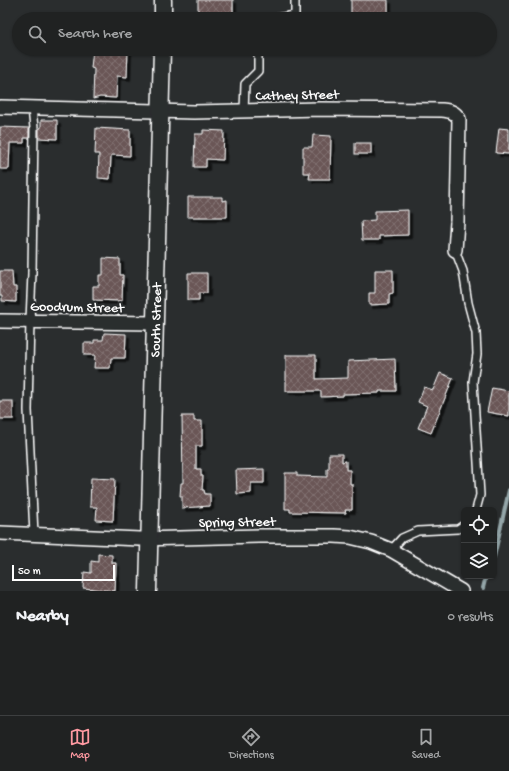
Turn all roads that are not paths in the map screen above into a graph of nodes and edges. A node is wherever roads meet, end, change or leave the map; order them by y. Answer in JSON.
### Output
{"nodes":[{"id":1,"x":163,"y":0,"type":"edge"},
{"id":2,"x":295,"y":0,"type":"edge"},
{"id":3,"x":163,"y":12,"type":"edge"},
{"id":4,"x":295,"y":12,"type":"edge"},
{"id":5,"x":162,"y":56,"type":"edge"},
{"id":6,"x":258,"y":56,"type":"edge"},
{"id":7,"x":0,"y":107,"type":"edge"},
{"id":8,"x":32,"y":108,"type":"junction"},
{"id":9,"x":160,"y":111,"type":"junction"},
{"id":10,"x":244,"y":111,"type":"junction"},
{"id":11,"x":455,"y":250,"type":"joint"},
{"id":12,"x":0,"y":321,"type":"edge"},
{"id":13,"x":30,"y":321,"type":"junction"},
{"id":14,"x":154,"y":323,"type":"junction"},
{"id":15,"x":477,"y":507,"type":"edge"},
{"id":16,"x":461,"y":527,"type":"edge"},
{"id":17,"x":0,"y":533,"type":"edge"},
{"id":18,"x":34,"y":534,"type":"junction"},
{"id":19,"x":149,"y":538,"type":"junction"},
{"id":20,"x":391,"y":550,"type":"junction"},
{"id":21,"x":148,"y":591,"type":"edge"},
{"id":22,"x":461,"y":591,"type":"edge"}],
"edges":[{"from":1,"to":3,"type":"street"},
{"from":2,"to":4,"type":"lane"},
{"from":5,"to":9,"type":"street","name":"South Street"},
{"from":6,"to":10,"type":"lane"},
{"from":7,"to":8,"type":"street","name":"Cathey Street"},
{"from":8,"to":9,"type":"street","name":"Cathey Street"},
{"from":8,"to":13,"type":"lane"},
{"from":9,"to":10,"type":"street","name":"Cathey Street"},
{"from":9,"to":14,"type":"street","name":"South Street"},
{"from":10,"to":11,"type":"street","name":"Cathey Street"},
{"from":11,"to":15,"type":"lane"},
{"from":12,"to":13,"type":"street","name":"Goodrum Street"},
{"from":13,"to":14,"type":"street","name":"Goodrum Street"},
{"from":13,"to":18,"type":"lane"},
{"from":14,"to":19,"type":"street","name":"South Street"},
{"from":16,"to":20,"type":"lane"},
{"from":17,"to":18,"type":"street","name":"Spring Street"},
{"from":18,"to":19,"type":"street","name":"Spring Street"},
{"from":19,"to":20,"type":"street","name":"Spring Street"},
{"from":19,"to":21,"type":"street","name":"South Street"},
{"from":20,"to":22,"type":"street","name":"Spring Street"}]}
